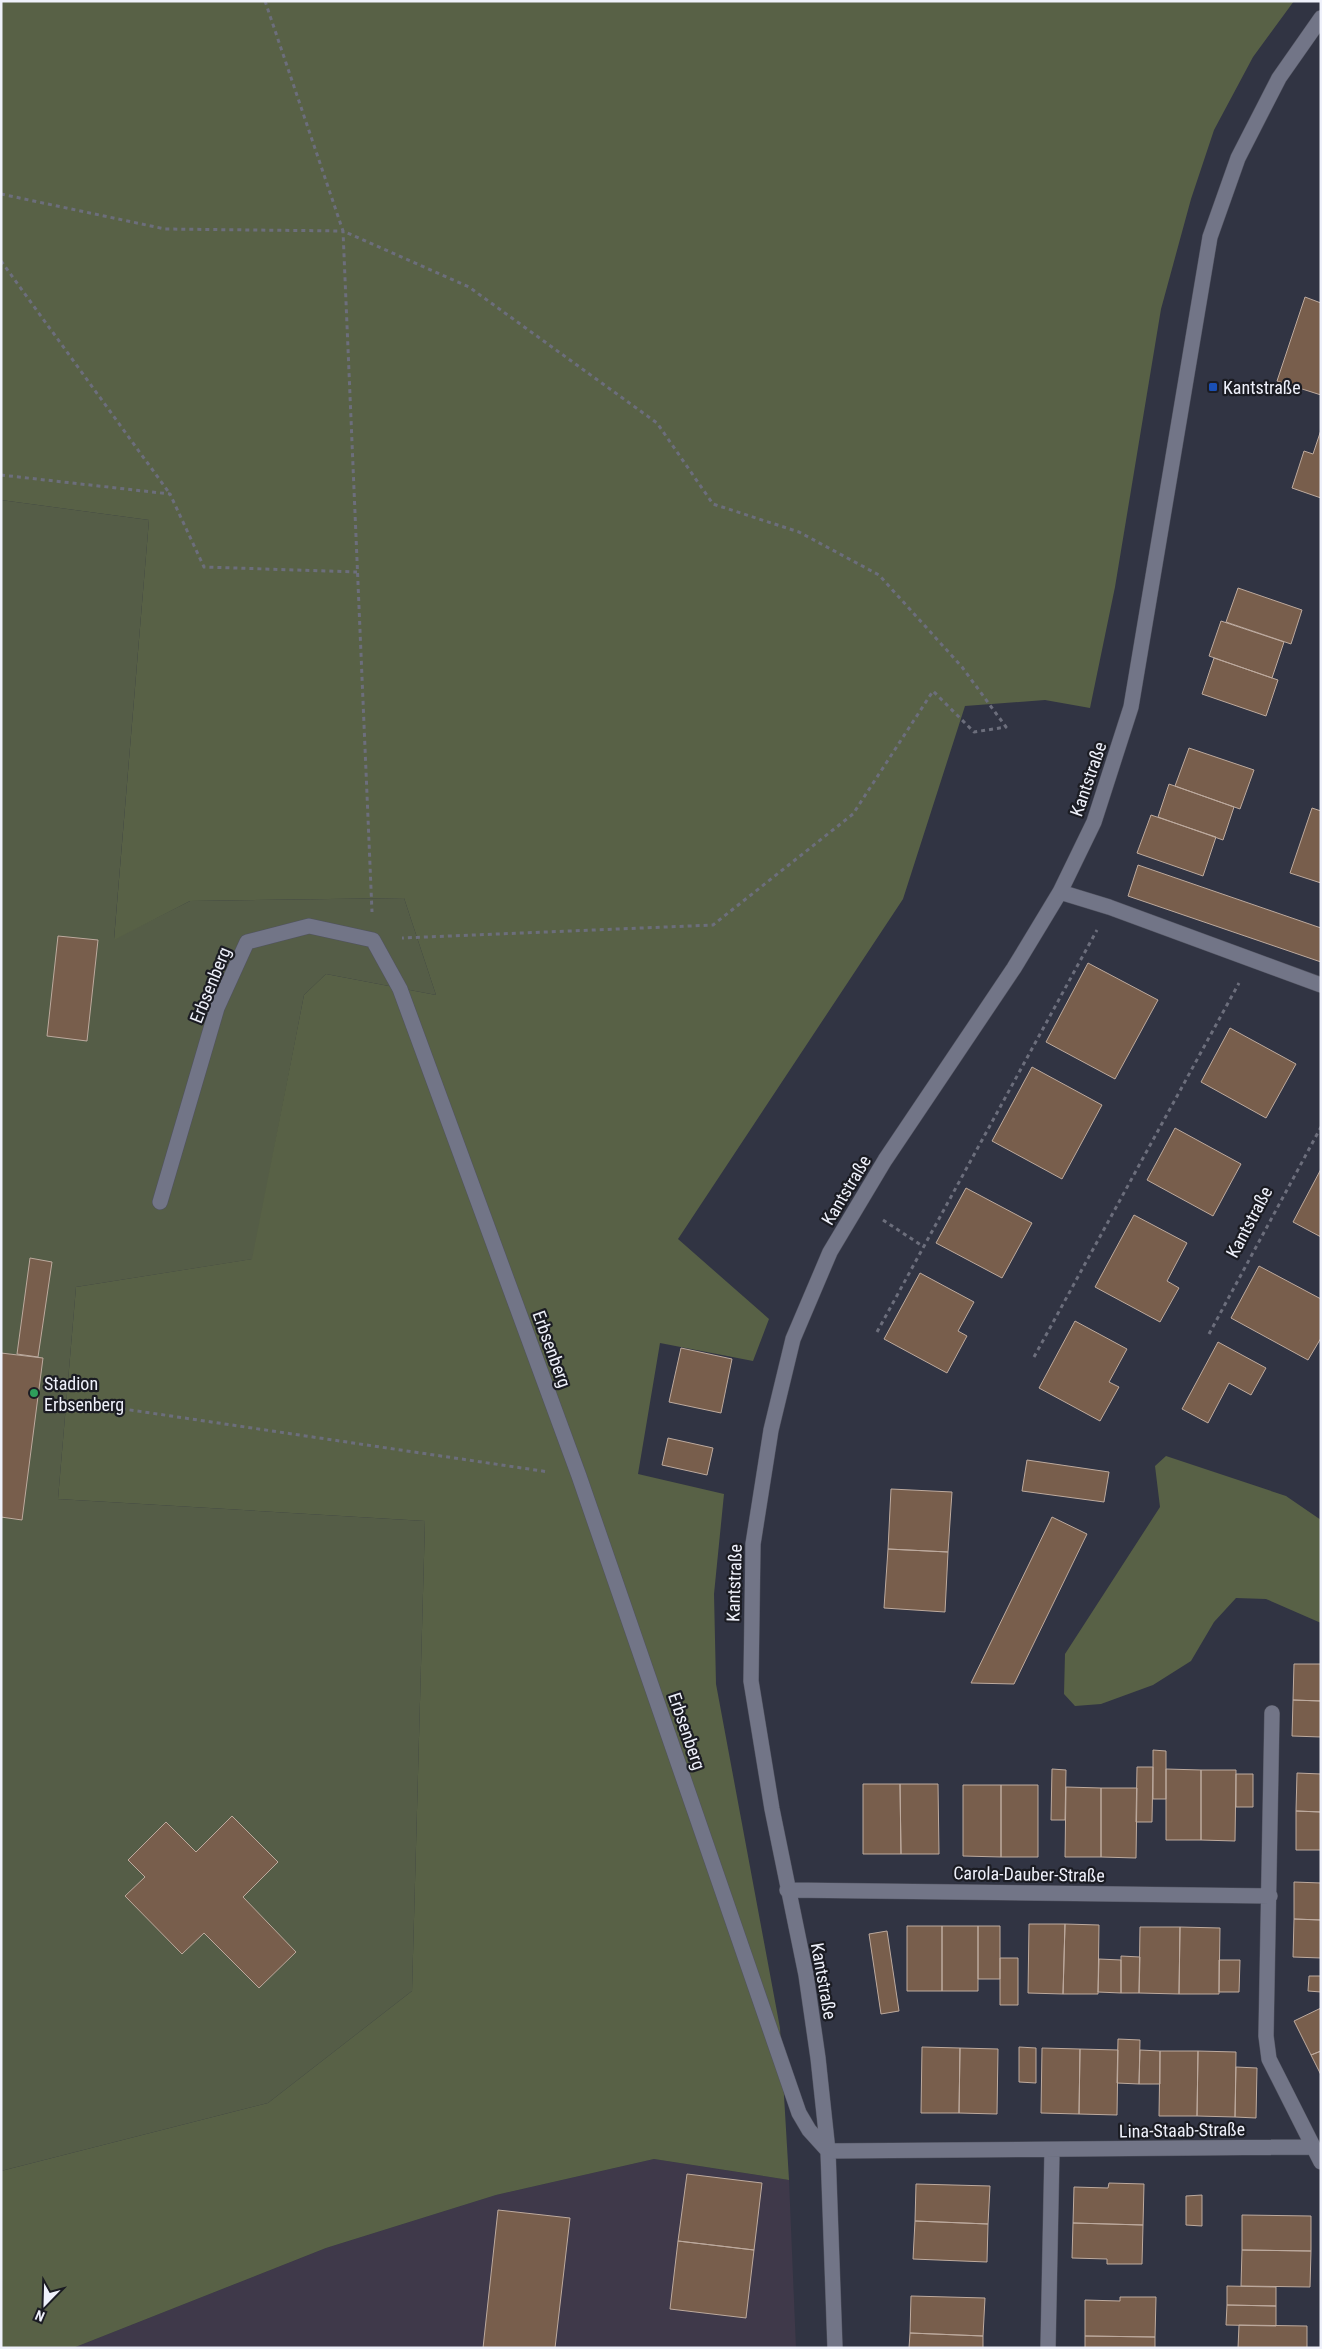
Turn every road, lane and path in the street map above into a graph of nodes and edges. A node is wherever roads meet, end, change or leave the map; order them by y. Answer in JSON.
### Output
{"nodes":[{"id":1,"x":265,"y":1,"type":"edge"},
{"id":2,"x":1321,"y":18,"type":"edge"},
{"id":3,"x":1,"y":194,"type":"edge"},
{"id":4,"x":343,"y":231,"type":"junction"},
{"id":5,"x":1,"y":261,"type":"edge"},
{"id":6,"x":1,"y":475,"type":"edge"},
{"id":7,"x":170,"y":494,"type":"junction"},
{"id":8,"x":357,"y":572,"type":"junction"},
{"id":9,"x":1060,"y":892,"type":"junction"},
{"id":10,"x":374,"y":940,"type":"junction"},
{"id":11,"x":1087,"y":948,"type":"dead end"},
{"id":12,"x":1252,"y":960,"type":"junction"},
{"id":13,"x":1321,"y":985,"type":"edge"},
{"id":14,"x":1321,"y":1126,"type":"edge"},
{"id":15,"x":160,"y":1202,"type":"dead end"},
{"id":16,"x":883,"y":1220,"type":"dead end"},
{"id":17,"x":924,"y":1247,"type":"junction"},
{"id":18,"x":877,"y":1332,"type":"dead end"},
{"id":19,"x":1209,"y":1334,"type":"dead end"},
{"id":20,"x":1034,"y":1357,"type":"dead end"},
{"id":21,"x":90,"y":1404,"type":"dead end"},
{"id":22,"x":579,"y":1476,"type":"junction"},
{"id":23,"x":1272,"y":1713,"type":"dead end"},
{"id":24,"x":787,"y":1890,"type":"junction"},
{"id":25,"x":1270,"y":1896,"type":"junction"},
{"id":26,"x":1313,"y":2147,"type":"junction"},
{"id":27,"x":828,"y":2151,"type":"junction"},
{"id":28,"x":1052,"y":2151,"type":"junction"},
{"id":29,"x":1321,"y":2162,"type":"edge"},
{"id":30,"x":835,"y":2348,"type":"edge"},
{"id":31,"x":1048,"y":2348,"type":"edge"}],
"edges":[{"from":1,"to":4,"type":"path"},
{"from":2,"to":9,"type":"street","name":"Kantstraße"},
{"from":3,"to":4,"type":"path"},
{"from":4,"to":8,"type":"path"},
{"from":4,"to":10,"type":"path"},
{"from":5,"to":7,"type":"path"},
{"from":6,"to":7,"type":"path"},
{"from":7,"to":8,"type":"path"},
{"from":8,"to":10,"type":"path"},
{"from":9,"to":12,"type":"street"},
{"from":9,"to":24,"type":"street","name":"Kantstraße"},
{"from":10,"to":15,"type":"street","name":"Erbsenberg"},
{"from":10,"to":22,"type":"street","name":"Erbsenberg"},
{"from":11,"to":17,"type":"path"},
{"from":12,"to":13,"type":"street"},
{"from":12,"to":20,"type":"path"},
{"from":14,"to":19,"type":"path","name":"Kantstraße"},
{"from":16,"to":17,"type":"path"},
{"from":17,"to":18,"type":"path"},
{"from":21,"to":22,"type":"path"},
{"from":22,"to":27,"type":"street","name":"Erbsenberg"},
{"from":23,"to":25,"type":"street"},
{"from":24,"to":25,"type":"street","name":"Carola-Dauber-Straße"},
{"from":24,"to":27,"type":"street","name":"Kantstraße"},
{"from":25,"to":26,"type":"street"},
{"from":26,"to":28,"type":"street","name":"Lina-Staab-Straße"},
{"from":26,"to":29,"type":"street"},
{"from":27,"to":28,"type":"street","name":"Lina-Staab-Straße"},
{"from":27,"to":30,"type":"street","name":"Kantstraße"},
{"from":28,"to":31,"type":"street"}]}
